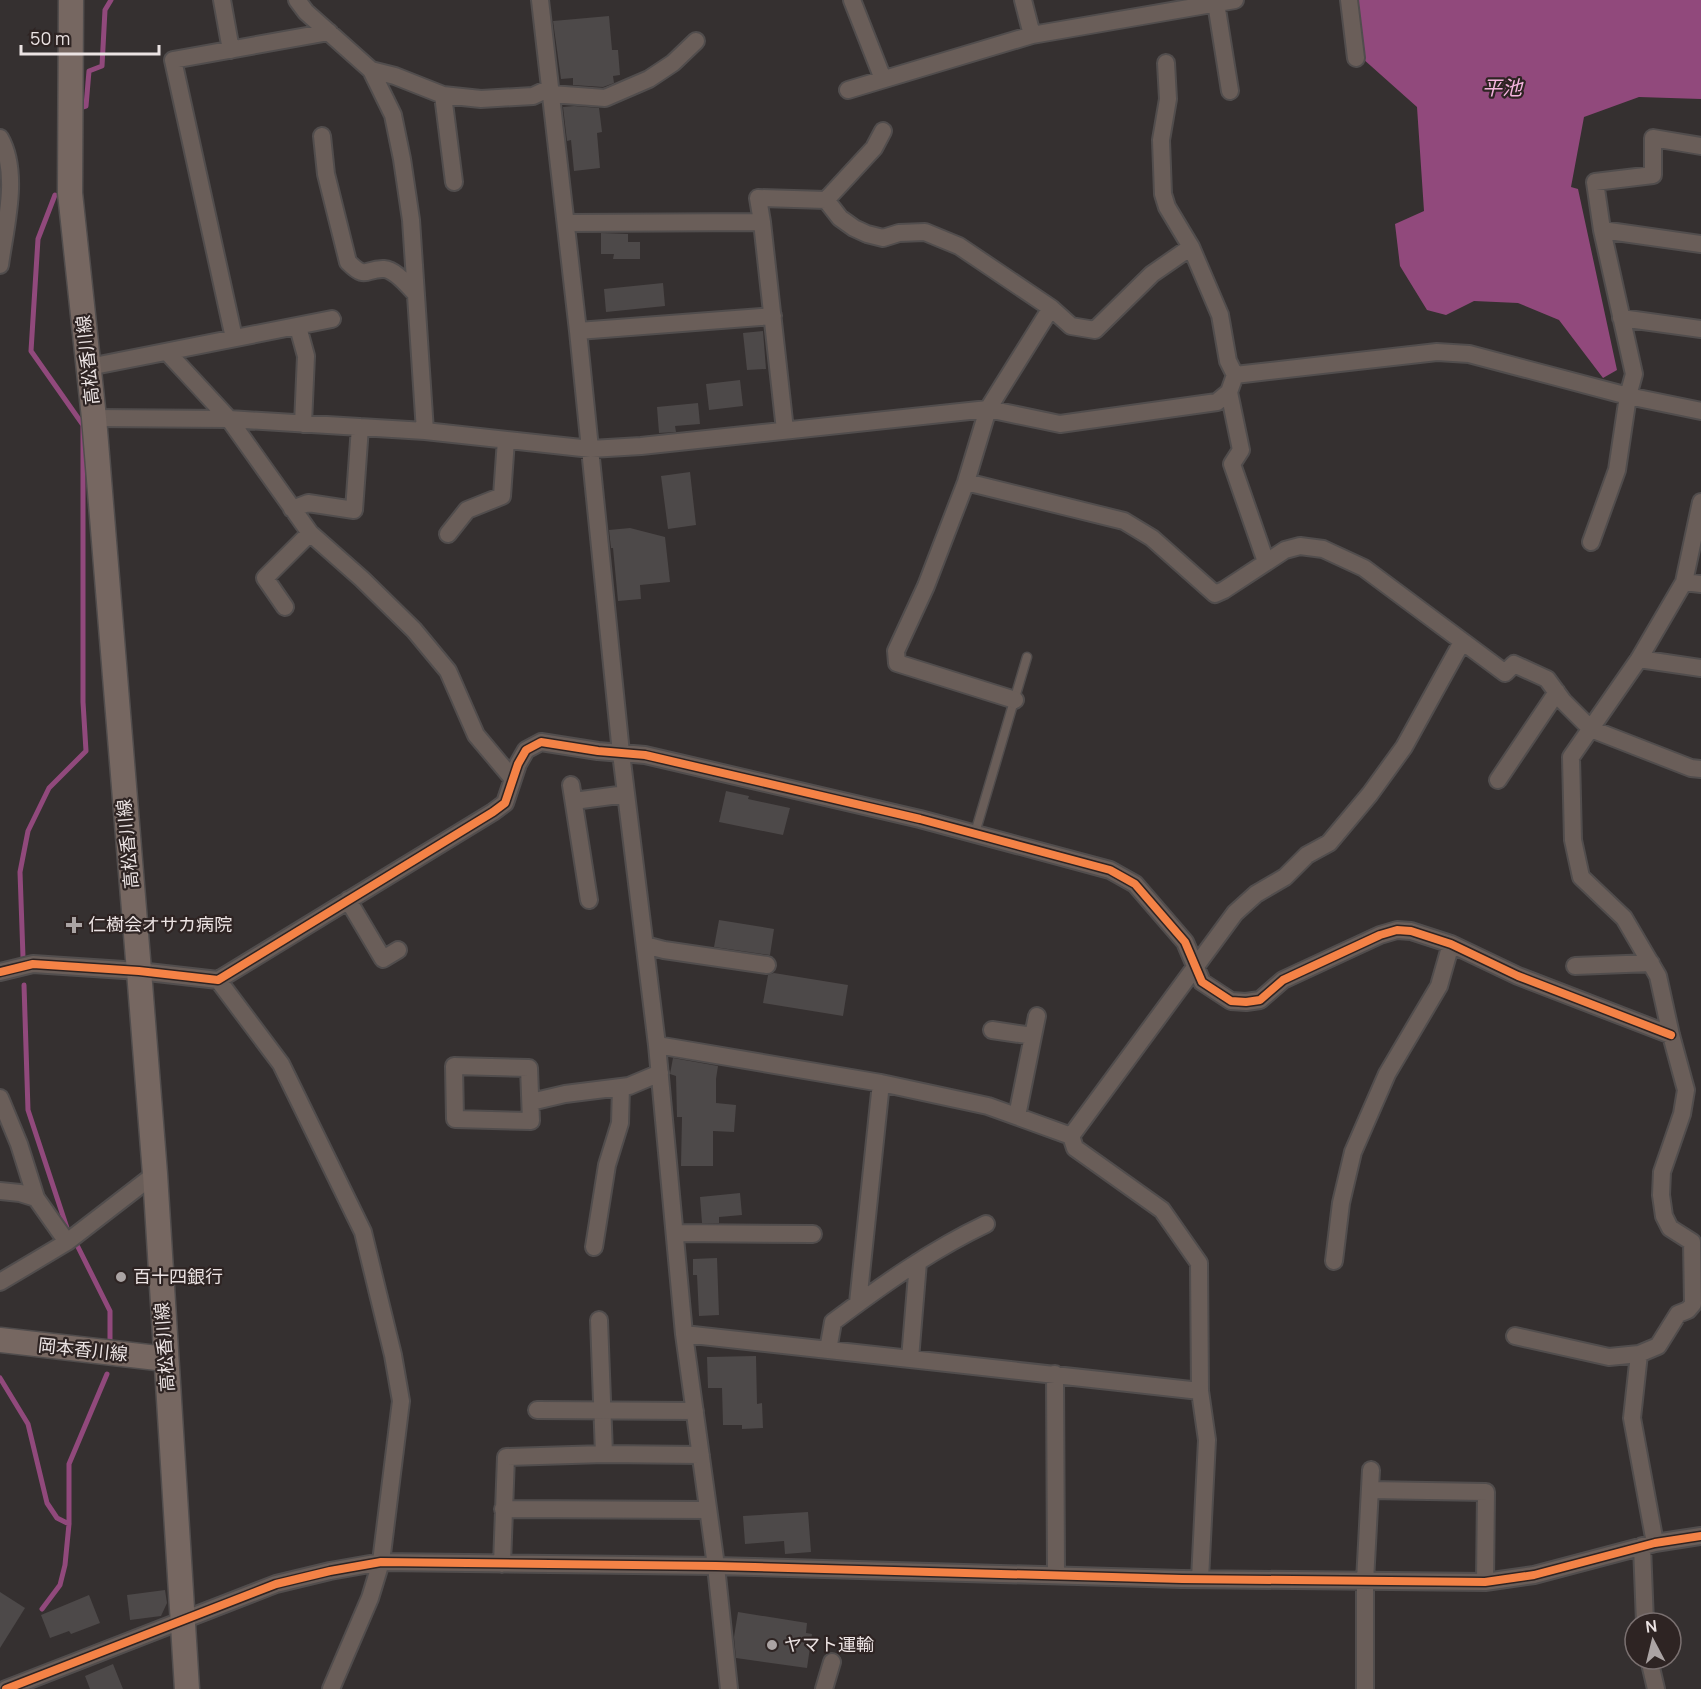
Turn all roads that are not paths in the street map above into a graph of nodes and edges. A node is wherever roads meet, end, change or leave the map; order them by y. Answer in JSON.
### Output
{"nodes":[{"id":1,"x":71,"y":0,"type":"edge"},
{"id":2,"x":222,"y":0,"type":"edge"},
{"id":3,"x":297,"y":0,"type":"edge"},
{"id":4,"x":540,"y":0,"type":"edge"},
{"id":5,"x":852,"y":0,"type":"edge"},
{"id":6,"x":1023,"y":0,"type":"edge"},
{"id":7,"x":1235,"y":0,"type":"edge"},
{"id":8,"x":1349,"y":0,"type":"edge"},
{"id":9,"x":1216,"y":3,"type":"junction"},
{"id":10,"x":329,"y":32,"type":"junction"},
{"id":11,"x":1032,"y":35,"type":"junction"},
{"id":12,"x":696,"y":41,"type":"dead end"},
{"id":13,"x":231,"y":50,"type":"junction"},
{"id":14,"x":1356,"y":58,"type":"dead end"},
{"id":15,"x":1166,"y":63,"type":"dead end"},
{"id":16,"x":371,"y":70,"type":"junction"},
{"id":17,"x":882,"y":79,"type":"junction"},
{"id":18,"x":848,"y":90,"type":"dead end"},
{"id":19,"x":550,"y":91,"type":"junction"},
{"id":20,"x":1230,"y":91,"type":"dead end"},
{"id":21,"x":443,"y":95,"type":"junction"},
{"id":22,"x":883,"y":131,"type":"dead end"},
{"id":23,"x":322,"y":136,"type":"dead end"},
{"id":24,"x":0,"y":138,"type":"edge"},
{"id":25,"x":1701,"y":147,"type":"edge"},
{"id":26,"x":454,"y":182,"type":"dead end"},
{"id":27,"x":826,"y":200,"type":"junction"},
{"id":28,"x":762,"y":222,"type":"junction"},
{"id":29,"x":566,"y":223,"type":"junction"},
{"id":30,"x":1602,"y":230,"type":"junction"},
{"id":31,"x":1701,"y":244,"type":"edge"},
{"id":32,"x":1191,"y":247,"type":"junction"},
{"id":33,"x":0,"y":265,"type":"edge"},
{"id":34,"x":415,"y":293,"type":"junction"},
{"id":35,"x":1051,"y":308,"type":"junction"},
{"id":36,"x":773,"y":316,"type":"junction"},
{"id":37,"x":1621,"y":318,"type":"junction"},
{"id":38,"x":332,"y":319,"type":"dead end"},
{"id":39,"x":298,"y":327,"type":"junction"},
{"id":40,"x":1701,"y":329,"type":"edge"},
{"id":41,"x":578,"y":331,"type":"junction"},
{"id":42,"x":234,"y":338,"type":"junction"},
{"id":43,"x":167,"y":352,"type":"junction"},
{"id":44,"x":89,"y":367,"type":"junction"},
{"id":45,"x":1235,"y":375,"type":"junction"},
{"id":46,"x":1228,"y":392,"type":"junction"},
{"id":47,"x":1628,"y":396,"type":"junction"},
{"id":48,"x":988,"y":409,"type":"junction"},
{"id":49,"x":1701,"y":411,"type":"edge"},
{"id":50,"x":94,"y":418,"type":"junction"},
{"id":51,"x":229,"y":419,"type":"junction"},
{"id":52,"x":303,"y":424,"type":"junction"},
{"id":53,"x":360,"y":427,"type":"junction"},
{"id":54,"x":785,"y":430,"type":"junction"},
{"id":55,"x":425,"y":431,"type":"junction"},
{"id":56,"x":506,"y":440,"type":"junction"},
{"id":57,"x":591,"y":449,"type":"junction"},
{"id":58,"x":966,"y":482,"type":"junction"},
{"id":59,"x":1701,"y":502,"type":"edge"},
{"id":60,"x":292,"y":509,"type":"junction"},
{"id":61,"x":310,"y":533,"type":"junction"},
{"id":62,"x":448,"y":534,"type":"dead end"},
{"id":63,"x":1592,"y":542,"type":"dead end"},
{"id":64,"x":1266,"y":562,"type":"junction"},
{"id":65,"x":1693,"y":583,"type":"edge"},
{"id":66,"x":285,"y":607,"type":"dead end"},
{"id":67,"x":1462,"y":642,"type":"junction"},
{"id":68,"x":1027,"y":657,"type":"dead end"},
{"id":69,"x":1638,"y":659,"type":"junction"},
{"id":70,"x":1701,"y":668,"type":"edge"},
{"id":71,"x":1557,"y":692,"type":"junction"},
{"id":72,"x":1015,"y":700,"type":"junction"},
{"id":73,"x":1591,"y":729,"type":"junction"},
{"id":74,"x":621,"y":753,"type":"junction"},
{"id":75,"x":1701,"y":769,"type":"edge"},
{"id":76,"x":513,"y":779,"type":"junction"},
{"id":77,"x":1498,"y":780,"type":"dead end"},
{"id":78,"x":626,"y":794,"type":"junction"},
{"id":79,"x":975,"y":833,"type":"junction"},
{"id":80,"x":348,"y":900,"type":"junction"},
{"id":81,"x":589,"y":900,"type":"dead end"},
{"id":82,"x":1451,"y":944,"type":"junction"},
{"id":83,"x":645,"y":945,"type":"junction"},
{"id":84,"x":398,"y":950,"type":"dead end"},
{"id":85,"x":1651,"y":963,"type":"junction"},
{"id":86,"x":767,"y":965,"type":"dead end"},
{"id":87,"x":1195,"y":966,"type":"junction"},
{"id":88,"x":1575,"y":966,"type":"dead end"},
{"id":89,"x":139,"y":971,"type":"junction"},
{"id":90,"x":0,"y":972,"type":"edge"},
{"id":91,"x":218,"y":980,"type":"junction"},
{"id":92,"x":1037,"y":1016,"type":"dead end"},
{"id":93,"x":992,"y":1030,"type":"dead end"},
{"id":94,"x":1671,"y":1035,"type":"junction"},
{"id":95,"x":1033,"y":1036,"type":"junction"},
{"id":96,"x":657,"y":1045,"type":"junction"},
{"id":97,"x":660,"y":1073,"type":"junction"},
{"id":98,"x":881,"y":1083,"type":"junction"},
{"id":99,"x":621,"y":1087,"type":"junction"},
{"id":100,"x":0,"y":1098,"type":"edge"},
{"id":101,"x":531,"y":1102,"type":"junction"},
{"id":102,"x":1017,"y":1116,"type":"junction"},
{"id":103,"x":1071,"y":1137,"type":"junction"},
{"id":104,"x":155,"y":1174,"type":"junction"},
{"id":105,"x":0,"y":1192,"type":"edge"},
{"id":106,"x":36,"y":1198,"type":"junction"},
{"id":107,"x":986,"y":1224,"type":"dead end"},
{"id":108,"x":675,"y":1233,"type":"junction"},
{"id":109,"x":813,"y":1234,"type":"dead end"},
{"id":110,"x":67,"y":1242,"type":"junction"},
{"id":111,"x":594,"y":1247,"type":"dead end"},
{"id":112,"x":1334,"y":1261,"type":"dead end"},
{"id":113,"x":918,"y":1262,"type":"junction"},
{"id":114,"x":0,"y":1282,"type":"edge"},
{"id":115,"x":858,"y":1303,"type":"junction"},
{"id":116,"x":599,"y":1320,"type":"dead end"},
{"id":117,"x":684,"y":1334,"type":"junction"},
{"id":118,"x":1515,"y":1335,"type":"dead end"},
{"id":119,"x":0,"y":1340,"type":"edge"},
{"id":120,"x":828,"y":1350,"type":"junction"},
{"id":121,"x":1639,"y":1354,"type":"junction"},
{"id":122,"x":166,"y":1359,"type":"junction"},
{"id":123,"x":910,"y":1359,"type":"junction"},
{"id":124,"x":1055,"y":1374,"type":"junction"},
{"id":125,"x":1200,"y":1390,"type":"junction"},
{"id":126,"x":537,"y":1410,"type":"dead end"},
{"id":127,"x":603,"y":1411,"type":"junction"},
{"id":128,"x":695,"y":1411,"type":"junction"},
{"id":129,"x":604,"y":1454,"type":"junction"},
{"id":130,"x":701,"y":1455,"type":"junction"},
{"id":131,"x":1371,"y":1470,"type":"dead end"},
{"id":132,"x":1370,"y":1490,"type":"junction"},
{"id":133,"x":503,"y":1509,"type":"junction"},
{"id":134,"x":708,"y":1510,"type":"junction"},
{"id":135,"x":1701,"y":1536,"type":"edge"},
{"id":136,"x":1648,"y":1545,"type":"junction"},
{"id":137,"x":381,"y":1562,"type":"junction"},
{"id":138,"x":502,"y":1564,"type":"junction"},
{"id":139,"x":716,"y":1566,"type":"junction"},
{"id":140,"x":1056,"y":1575,"type":"junction"},
{"id":141,"x":1200,"y":1579,"type":"junction"},
{"id":142,"x":1365,"y":1581,"type":"junction"},
{"id":143,"x":1485,"y":1582,"type":"junction"},
{"id":144,"x":1645,"y":1611,"type":"edge"},
{"id":145,"x":183,"y":1622,"type":"junction"},
{"id":146,"x":832,"y":1662,"type":"dead end"},
{"id":147,"x":1652,"y":1671,"type":"edge"},
{"id":148,"x":6,"y":1689,"type":"edge"},
{"id":149,"x":188,"y":1689,"type":"edge"},
{"id":150,"x":331,"y":1689,"type":"edge"},
{"id":151,"x":729,"y":1689,"type":"edge"},
{"id":152,"x":824,"y":1689,"type":"edge"},
{"id":153,"x":1365,"y":1689,"type":"edge"},
{"id":154,"x":1656,"y":1689,"type":"edge"}],
"edges":[{"from":1,"to":44,"type":"main road","name":"高松香川線"},
{"from":2,"to":13,"type":"street"},
{"from":3,"to":10,"type":"street"},
{"from":4,"to":19,"type":"street"},
{"from":5,"to":17,"type":"street"},
{"from":6,"to":11,"type":"street"},
{"from":7,"to":9,"type":"street"},
{"from":8,"to":14,"type":"street"},
{"from":9,"to":11,"type":"street"},
{"from":9,"to":20,"type":"street"},
{"from":10,"to":13,"type":"street"},
{"from":10,"to":16,"type":"street"},
{"from":11,"to":17,"type":"street"},
{"from":12,"to":19,"type":"street"},
{"from":13,"to":42,"type":"street"},
{"from":15,"to":32,"type":"street"},
{"from":16,"to":21,"type":"street"},
{"from":16,"to":34,"type":"street"},
{"from":17,"to":18,"type":"street"},
{"from":19,"to":21,"type":"street"},
{"from":19,"to":29,"type":"street"},
{"from":21,"to":26,"type":"street"},
{"from":22,"to":27,"type":"street"},
{"from":23,"to":34,"type":"street"},
{"from":24,"to":33,"type":"street"},
{"from":25,"to":30,"type":"street"},
{"from":27,"to":28,"type":"street"},
{"from":27,"to":35,"type":"street"},
{"from":28,"to":29,"type":"street"},
{"from":28,"to":36,"type":"street"},
{"from":29,"to":41,"type":"street"},
{"from":30,"to":31,"type":"street"},
{"from":30,"to":37,"type":"street"},
{"from":32,"to":35,"type":"street"},
{"from":32,"to":45,"type":"street"},
{"from":34,"to":55,"type":"street"},
{"from":35,"to":48,"type":"street"},
{"from":36,"to":41,"type":"street"},
{"from":36,"to":54,"type":"street"},
{"from":37,"to":40,"type":"street"},
{"from":37,"to":47,"type":"street"},
{"from":38,"to":39,"type":"street"},
{"from":39,"to":42,"type":"street"},
{"from":39,"to":52,"type":"street"},
{"from":41,"to":57,"type":"street"},
{"from":42,"to":43,"type":"street"},
{"from":43,"to":44,"type":"street"},
{"from":43,"to":51,"type":"street"},
{"from":44,"to":50,"type":"main road","name":"高松香川線"},
{"from":45,"to":46,"type":"street"},
{"from":45,"to":47,"type":"street"},
{"from":46,"to":48,"type":"street"},
{"from":46,"to":64,"type":"street"},
{"from":47,"to":49,"type":"street"},
{"from":47,"to":63,"type":"street"},
{"from":48,"to":54,"type":"street"},
{"from":48,"to":58,"type":"street"},
{"from":50,"to":51,"type":"street"},
{"from":50,"to":89,"type":"main road","name":"高松香川線"},
{"from":51,"to":52,"type":"street"},
{"from":51,"to":60,"type":"street"},
{"from":52,"to":53,"type":"street"},
{"from":53,"to":55,"type":"street"},
{"from":53,"to":60,"type":"street"},
{"from":54,"to":57,"type":"street"},
{"from":55,"to":56,"type":"street"},
{"from":56,"to":57,"type":"street"},
{"from":56,"to":62,"type":"street"},
{"from":57,"to":74,"type":"street"},
{"from":58,"to":64,"type":"street"},
{"from":58,"to":72,"type":"street"},
{"from":59,"to":65,"type":"street"},
{"from":60,"to":61,"type":"street"},
{"from":61,"to":66,"type":"street"},
{"from":61,"to":76,"type":"street"},
{"from":64,"to":67,"type":"street"},
{"from":65,"to":69,"type":"street"},
{"from":67,"to":71,"type":"street"},
{"from":67,"to":87,"type":"street"},
{"from":68,"to":72,"type":"lane"},
{"from":69,"to":70,"type":"street"},
{"from":69,"to":73,"type":"street"},
{"from":71,"to":73,"type":"street"},
{"from":71,"to":77,"type":"street"},
{"from":72,"to":79,"type":"lane"},
{"from":73,"to":75,"type":"street"},
{"from":73,"to":85,"type":"street"},
{"from":74,"to":76,"type":"street"},
{"from":74,"to":78,"type":"street"},
{"from":74,"to":79,"type":"street"},
{"from":76,"to":80,"type":"street"},
{"from":78,"to":81,"type":"street"},
{"from":78,"to":83,"type":"street"},
{"from":79,"to":87,"type":"street"},
{"from":80,"to":84,"type":"street"},
{"from":80,"to":91,"type":"street"},
{"from":82,"to":87,"type":"street"},
{"from":82,"to":94,"type":"street"},
{"from":82,"to":112,"type":"street"},
{"from":83,"to":86,"type":"street"},
{"from":83,"to":96,"type":"street"},
{"from":85,"to":88,"type":"street"},
{"from":85,"to":94,"type":"street"},
{"from":87,"to":103,"type":"street"},
{"from":89,"to":90,"type":"street"},
{"from":89,"to":91,"type":"street"},
{"from":89,"to":104,"type":"main road","name":"高松香川線"},
{"from":91,"to":137,"type":"street"},
{"from":92,"to":95,"type":"street"},
{"from":93,"to":95,"type":"street"},
{"from":94,"to":121,"type":"street"},
{"from":95,"to":102,"type":"street"},
{"from":96,"to":97,"type":"street"},
{"from":96,"to":98,"type":"street"},
{"from":97,"to":99,"type":"street"},
{"from":97,"to":108,"type":"street"},
{"from":98,"to":102,"type":"street"},
{"from":98,"to":115,"type":"street"},
{"from":99,"to":101,"type":"street"},
{"from":99,"to":111,"type":"street"},
{"from":100,"to":106,"type":"street"},
{"from":101,"to":101,"type":"street"},
{"from":102,"to":103,"type":"street"},
{"from":103,"to":125,"type":"street"},
{"from":104,"to":110,"type":"street"},
{"from":104,"to":122,"type":"main road","name":"高松香川線"},
{"from":105,"to":106,"type":"street"},
{"from":106,"to":110,"type":"street"},
{"from":107,"to":113,"type":"street"},
{"from":108,"to":109,"type":"street"},
{"from":108,"to":117,"type":"street"},
{"from":110,"to":114,"type":"street"},
{"from":113,"to":115,"type":"street"},
{"from":113,"to":123,"type":"street"},
{"from":115,"to":120,"type":"street"},
{"from":116,"to":127,"type":"street"},
{"from":117,"to":120,"type":"street"},
{"from":117,"to":128,"type":"street"},
{"from":118,"to":121,"type":"street"},
{"from":119,"to":122,"type":"main road","name":"岡本香川線"},
{"from":120,"to":123,"type":"street"},
{"from":121,"to":136,"type":"street"},
{"from":122,"to":145,"type":"main road","name":"高松香川線"},
{"from":123,"to":124,"type":"street"},
{"from":124,"to":125,"type":"street"},
{"from":124,"to":140,"type":"street"},
{"from":125,"to":141,"type":"street"},
{"from":126,"to":127,"type":"street"},
{"from":127,"to":128,"type":"street"},
{"from":127,"to":129,"type":"street"},
{"from":128,"to":130,"type":"street"},
{"from":129,"to":130,"type":"street"},
{"from":129,"to":133,"type":"street"},
{"from":130,"to":134,"type":"street"},
{"from":131,"to":132,"type":"street"},
{"from":132,"to":142,"type":"street"},
{"from":132,"to":143,"type":"street"},
{"from":133,"to":134,"type":"street"},
{"from":133,"to":138,"type":"street"},
{"from":134,"to":139,"type":"street"},
{"from":135,"to":136,"type":"street"},
{"from":136,"to":143,"type":"street"},
{"from":136,"to":144,"type":"street"},
{"from":137,"to":138,"type":"street"},
{"from":137,"to":145,"type":"street"},
{"from":137,"to":150,"type":"street"},
{"from":138,"to":139,"type":"street"},
{"from":139,"to":140,"type":"street"},
{"from":139,"to":151,"type":"street"},
{"from":140,"to":141,"type":"street"},
{"from":141,"to":142,"type":"street"},
{"from":142,"to":143,"type":"street"},
{"from":142,"to":153,"type":"street"},
{"from":145,"to":148,"type":"street"},
{"from":145,"to":149,"type":"main road","name":"高松香川線"},
{"from":146,"to":152,"type":"street"},
{"from":147,"to":154,"type":"street"}]}
